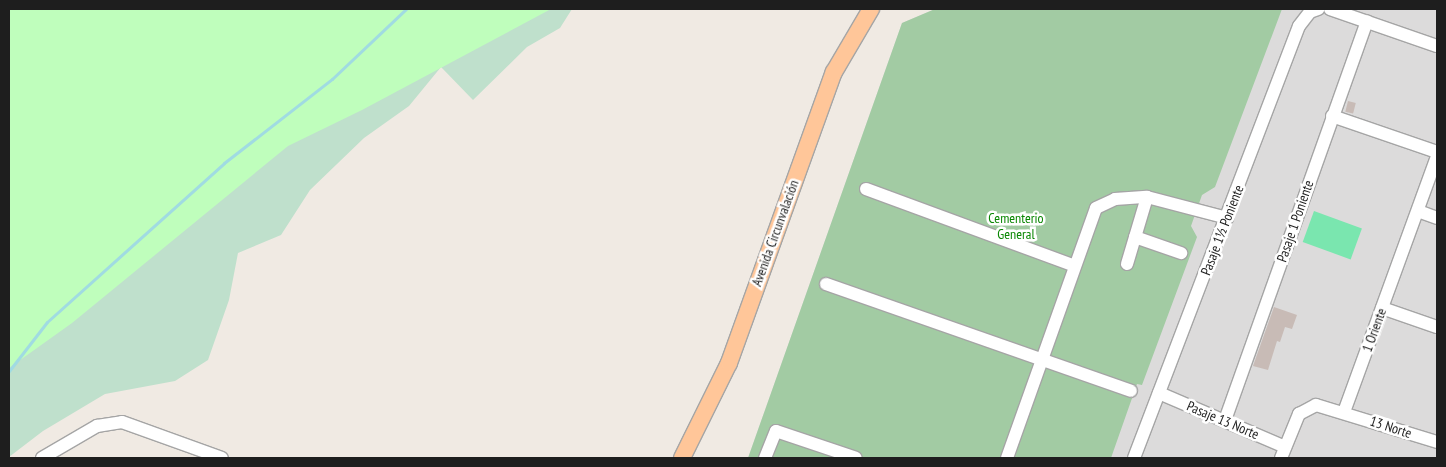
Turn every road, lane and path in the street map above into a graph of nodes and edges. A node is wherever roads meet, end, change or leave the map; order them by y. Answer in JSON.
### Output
{"nodes":[{"id":1,"x":871,"y":9,"type":"edge"},
{"id":2,"x":1318,"y":9,"type":"edge"},
{"id":3,"x":1330,"y":9,"type":"edge"},
{"id":4,"x":1367,"y":22,"type":"junction"},
{"id":5,"x":1437,"y":46,"type":"edge"},
{"id":6,"x":1332,"y":116,"type":"junction"},
{"id":7,"x":1437,"y":152,"type":"edge"},
{"id":8,"x":1437,"y":157,"type":"edge"},
{"id":9,"x":866,"y":189,"type":"dead end"},
{"id":10,"x":1147,"y":197,"type":"junction"},
{"id":11,"x":1418,"y":211,"type":"junction"},
{"id":12,"x":1227,"y":218,"type":"junction"},
{"id":13,"x":1437,"y":218,"type":"edge"},
{"id":14,"x":1135,"y":238,"type":"junction"},
{"id":15,"x":1181,"y":253,"type":"dead end"},
{"id":16,"x":1127,"y":264,"type":"dead end"},
{"id":17,"x":1074,"y":265,"type":"junction"},
{"id":18,"x":826,"y":284,"type":"dead end"},
{"id":19,"x":1382,"y":308,"type":"junction"},
{"id":20,"x":1437,"y":327,"type":"edge"},
{"id":21,"x":1041,"y":358,"type":"junction"},
{"id":22,"x":1131,"y":391,"type":"dead end"},
{"id":23,"x":1159,"y":393,"type":"junction"},
{"id":24,"x":1344,"y":412,"type":"junction"},
{"id":25,"x":1225,"y":420,"type":"junction"},
{"id":26,"x":1437,"y":442,"type":"edge"},
{"id":27,"x":1283,"y":453,"type":"edge"},
{"id":28,"x":42,"y":458,"type":"edge"},
{"id":29,"x":222,"y":458,"type":"edge"},
{"id":30,"x":682,"y":458,"type":"edge"},
{"id":31,"x":765,"y":458,"type":"edge"},
{"id":32,"x":856,"y":458,"type":"edge"},
{"id":33,"x":1007,"y":458,"type":"edge"},
{"id":34,"x":1134,"y":458,"type":"edge"}],
"edges":[{"from":1,"to":30,"type":"main road","name":"Avenida Circunvalación"},
{"from":2,"to":12,"type":"street","name":"Pasaje 1½ Poniente"},
{"from":3,"to":4,"type":"street"},
{"from":4,"to":5,"type":"street"},
{"from":4,"to":6,"type":"street","name":"Pasaje 1 Poniente"},
{"from":6,"to":7,"type":"street"},
{"from":6,"to":25,"type":"street","name":"Pasaje 1 Poniente"},
{"from":8,"to":11,"type":"street","name":"1 Oriente"},
{"from":9,"to":17,"type":"street"},
{"from":10,"to":12,"type":"street"},
{"from":10,"to":14,"type":"street"},
{"from":10,"to":17,"type":"street"},
{"from":11,"to":13,"type":"street"},
{"from":11,"to":19,"type":"street","name":"1 Oriente"},
{"from":12,"to":23,"type":"street","name":"Pasaje 1½ Poniente"},
{"from":14,"to":15,"type":"street"},
{"from":14,"to":16,"type":"street"},
{"from":17,"to":21,"type":"street"},
{"from":18,"to":21,"type":"street"},
{"from":19,"to":20,"type":"street"},
{"from":19,"to":24,"type":"street","name":"1 Oriente"},
{"from":21,"to":22,"type":"street"},
{"from":21,"to":33,"type":"street"},
{"from":23,"to":25,"type":"street","name":"Pasaje 13 Norte"},
{"from":23,"to":34,"type":"street","name":"Pasaje 1½ Poniente"},
{"from":24,"to":26,"type":"street","name":"13 Norte"},
{"from":24,"to":27,"type":"street"},
{"from":25,"to":27,"type":"street","name":"Pasaje 13 Norte"},
{"from":28,"to":29,"type":"street"},
{"from":31,"to":32,"type":"street"}]}
